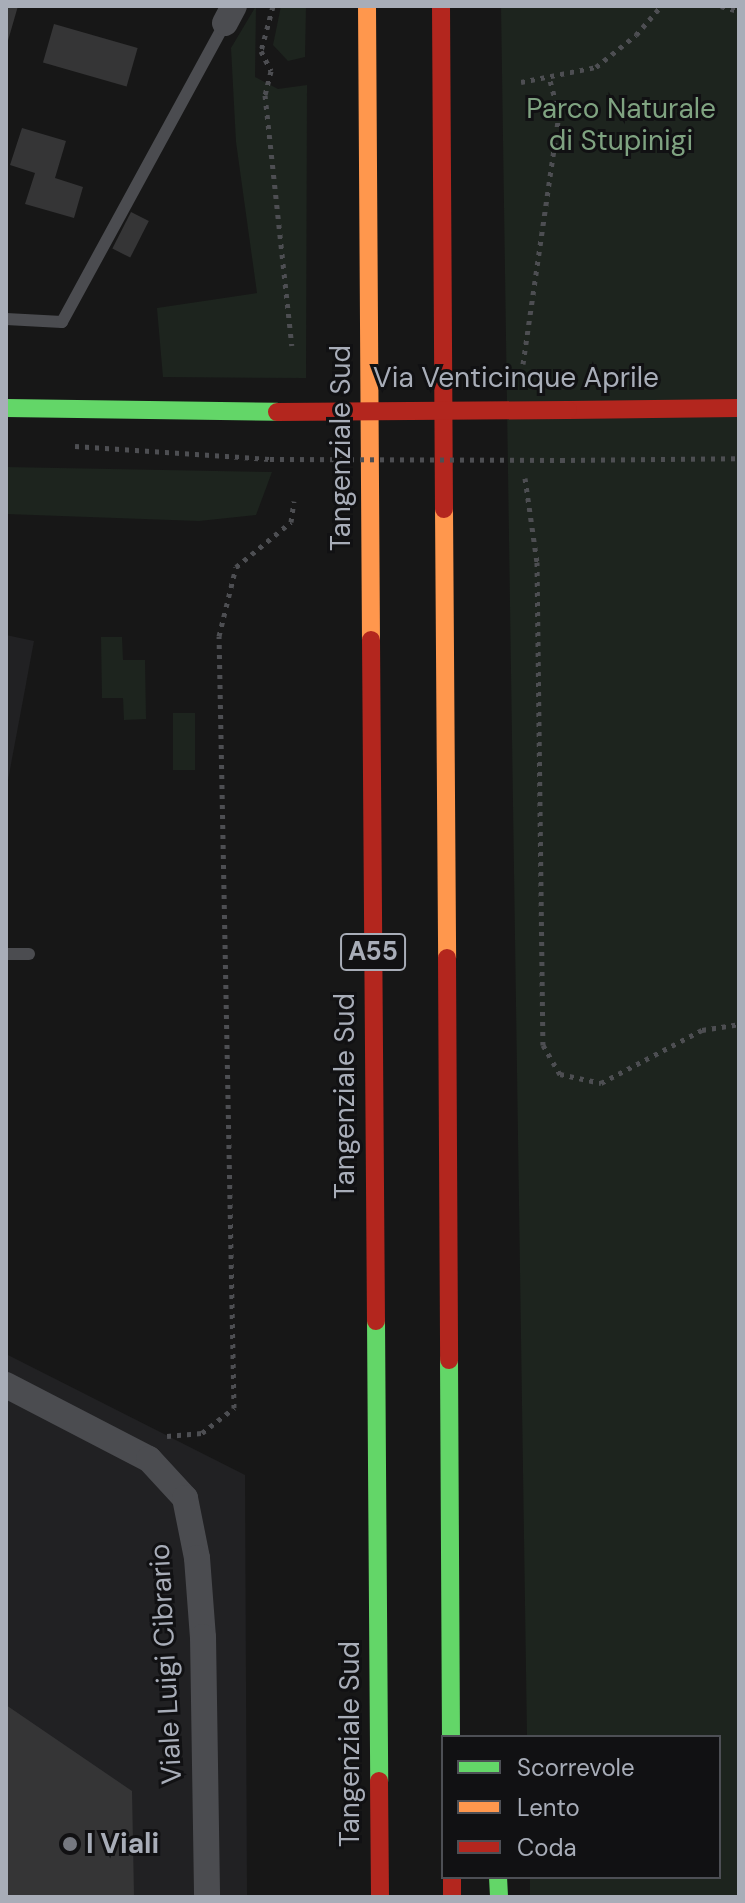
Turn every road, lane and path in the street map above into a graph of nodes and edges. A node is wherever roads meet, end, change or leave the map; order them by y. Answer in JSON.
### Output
{"nodes":[{"id":1,"x":273,"y":6,"type":"edge"},
{"id":2,"x":367,"y":6,"type":"edge"},
{"id":3,"x":441,"y":6,"type":"edge"},
{"id":4,"x":661,"y":6,"type":"edge"},
{"id":5,"x":721,"y":6,"type":"edge"},
{"id":6,"x":739,"y":11,"type":"edge"},
{"id":7,"x":229,"y":14,"type":"edge"},
{"id":8,"x":550,"y":80,"type":"junction"},
{"id":9,"x":521,"y":82,"type":"dead end"},
{"id":10,"x":6,"y":319,"type":"edge"},
{"id":11,"x":292,"y":346,"type":"dead end"},
{"id":12,"x":523,"y":364,"type":"dead end"},
{"id":13,"x":6,"y":408,"type":"edge"},
{"id":14,"x":739,"y":408,"type":"edge"},
{"id":15,"x":68,"y":446,"type":"dead end"},
{"id":16,"x":739,"y":458,"type":"edge"},
{"id":17,"x":525,"y":478,"type":"dead end"},
{"id":18,"x":294,"y":501,"type":"dead end"},
{"id":19,"x":6,"y":954,"type":"edge"},
{"id":20,"x":29,"y":954,"type":"dead end"},
{"id":21,"x":739,"y":1024,"type":"edge"},
{"id":22,"x":6,"y":1385,"type":"edge"},
{"id":23,"x":162,"y":1437,"type":"dead end"},
{"id":24,"x":450,"y":1567,"type":"junction"},
{"id":25,"x":472,"y":1691,"type":"dead end"},
{"id":26,"x":378,"y":1710,"type":"junction"},
{"id":27,"x":451,"y":1735,"type":"edge"},
{"id":28,"x":359,"y":1850,"type":"dead end"},
{"id":29,"x":207,"y":1897,"type":"edge"},
{"id":30,"x":380,"y":1897,"type":"edge"}],
"edges":[{"from":1,"to":11,"type":"path"},
{"from":2,"to":26,"type":"main road","name":"Tangenziale Sud","number":"A55"},
{"from":3,"to":24,"type":"main road","number":"A55"},
{"from":4,"to":8,"type":"path"},
{"from":5,"to":6,"type":"path"},
{"from":7,"to":10,"type":"lane"},
{"from":8,"to":9,"type":"path"},
{"from":8,"to":12,"type":"path"},
{"from":13,"to":14,"type":"main road","name":"Via Venticinque Aprile","bridge":true},
{"from":15,"to":16,"type":"path","bridge":true},
{"from":17,"to":21,"type":"path"},
{"from":18,"to":23,"type":"path"},
{"from":19,"to":20,"type":"lane"},
{"from":22,"to":29,"type":"street","name":"Viale Luigi Cibrario"},
{"from":24,"to":25,"type":"main road"},
{"from":24,"to":27,"type":"main road","number":"A55"},
{"from":26,"to":28,"type":"main road"},
{"from":26,"to":30,"type":"main road","name":"Tangenziale Sud","number":"A55"}]}
